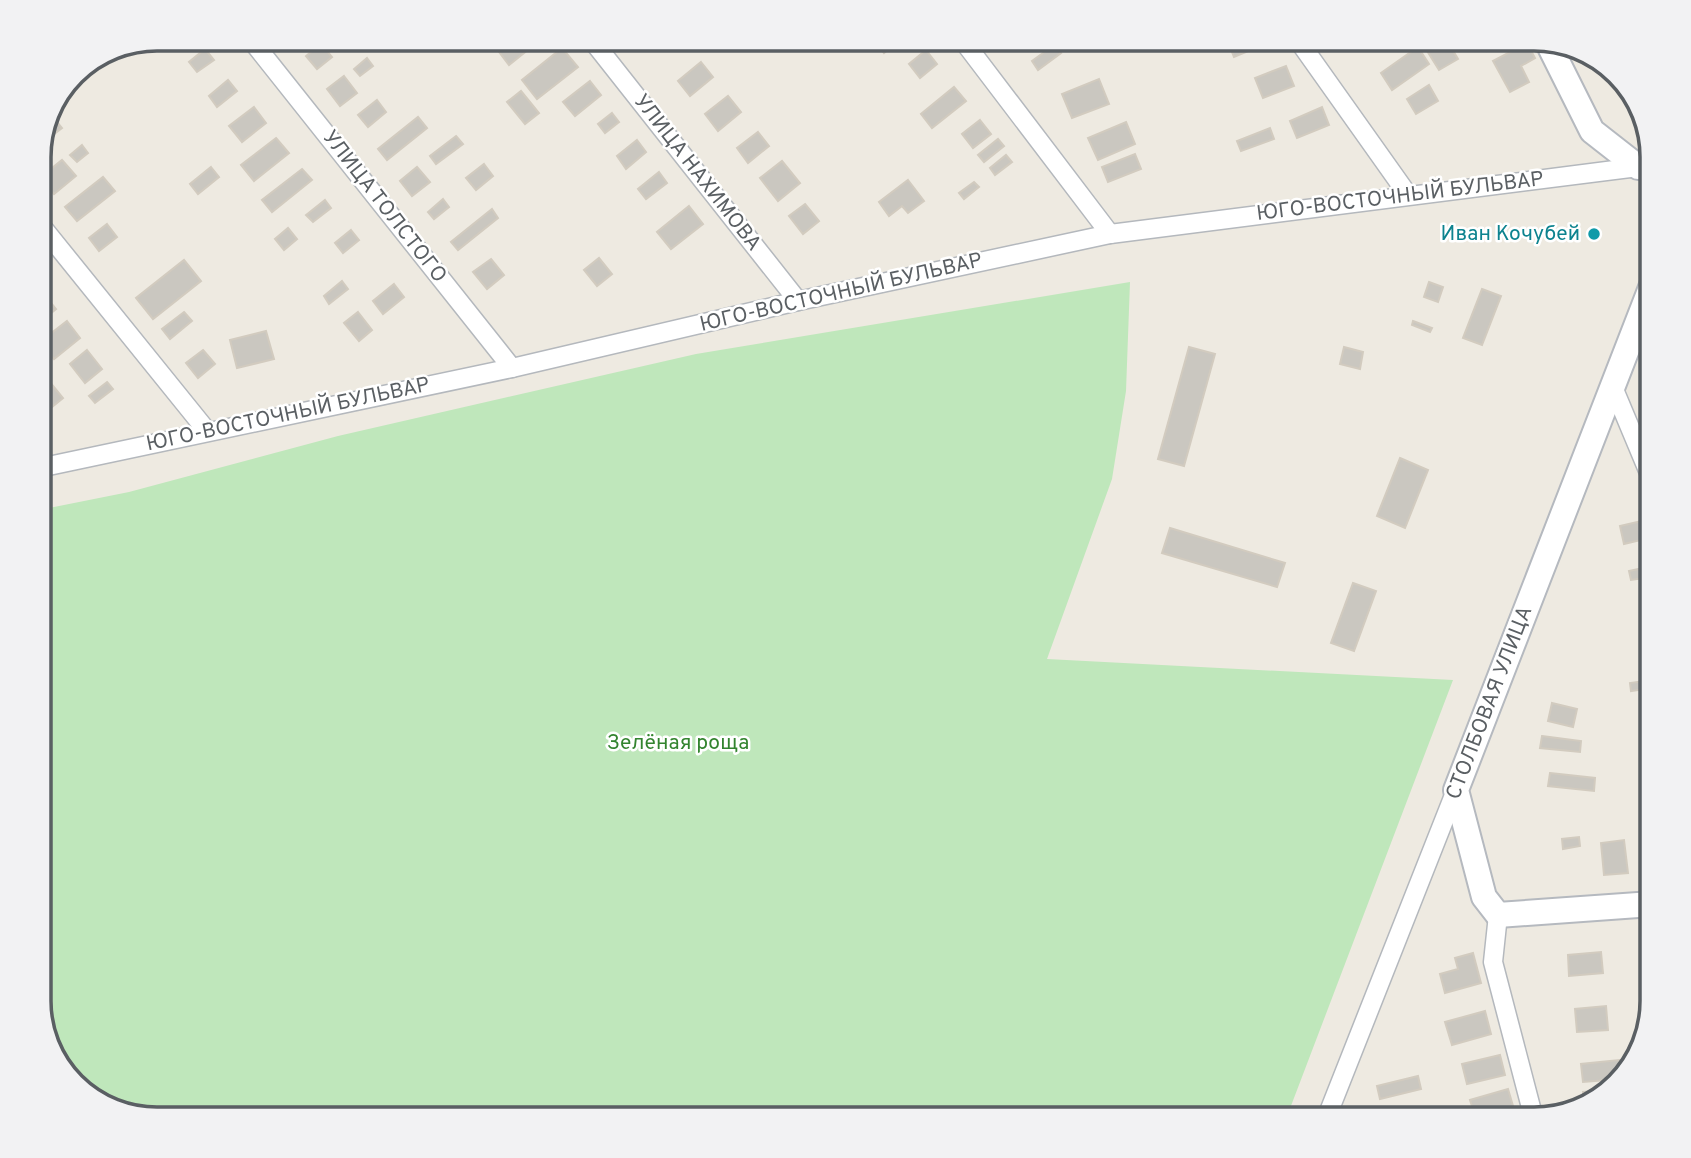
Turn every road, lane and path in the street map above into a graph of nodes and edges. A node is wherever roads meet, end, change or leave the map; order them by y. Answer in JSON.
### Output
{"nodes":[{"id":1,"x":260,"y":51,"type":"edge"},
{"id":2,"x":601,"y":51,"type":"edge"},
{"id":3,"x":971,"y":51,"type":"edge"},
{"id":4,"x":1306,"y":51,"type":"edge"},
{"id":5,"x":1553,"y":53,"type":"edge"},
{"id":6,"x":1640,"y":164,"type":"edge"},
{"id":7,"x":1640,"y":168,"type":"edge"},
{"id":8,"x":1408,"y":195,"type":"junction"},
{"id":9,"x":1110,"y":234,"type":"junction"},
{"id":10,"x":51,"y":238,"type":"edge"},
{"id":11,"x":799,"y":301,"type":"junction"},
{"id":12,"x":1640,"y":318,"type":"edge"},
{"id":13,"x":512,"y":368,"type":"junction"},
{"id":14,"x":1613,"y":387,"type":"junction"},
{"id":15,"x":207,"y":431,"type":"junction"},
{"id":16,"x":1640,"y":450,"type":"edge"},
{"id":17,"x":51,"y":465,"type":"edge"},
{"id":18,"x":1456,"y":790,"type":"junction"},
{"id":19,"x":1640,"y":905,"type":"edge"},
{"id":20,"x":1498,"y":915,"type":"junction"},
{"id":21,"x":1331,"y":1107,"type":"edge"},
{"id":22,"x":1531,"y":1107,"type":"edge"}],
"edges":[{"from":1,"to":13,"type":"street","name":"УЛИЦА ТОЛСТОГО"},
{"from":2,"to":11,"type":"street","name":"УЛИЦА НАХИМОВА"},
{"from":3,"to":9,"type":"street"},
{"from":4,"to":8,"type":"street"},
{"from":5,"to":6,"type":"street"},
{"from":7,"to":8,"type":"street","name":"ЮГО-ВОСТОЧНЫЙ БУЛЬВАР"},
{"from":8,"to":9,"type":"street","name":"ЮГО-ВОСТОЧНЫЙ БУЛЬВАР"},
{"from":9,"to":11,"type":"street","name":"ЮГО-ВОСТОЧНЫЙ БУЛЬВАР"},
{"from":10,"to":15,"type":"street"},
{"from":11,"to":13,"type":"street","name":"ЮГО-ВОСТОЧНЫЙ БУЛЬВАР"},
{"from":12,"to":14,"type":"street","name":"СТОЛБОВАЯ УЛИЦА"},
{"from":13,"to":15,"type":"street","name":"ЮГО-ВОСТОЧНЫЙ БУЛЬВАР"},
{"from":14,"to":16,"type":"street"},
{"from":14,"to":18,"type":"street","name":"СТОЛБОВАЯ УЛИЦА"},
{"from":15,"to":17,"type":"street","name":"ЮГО-ВОСТОЧНЫЙ БУЛЬВАР"},
{"from":18,"to":20,"type":"street"},
{"from":18,"to":21,"type":"street","name":"СТОЛБОВАЯ УЛИЦА"},
{"from":19,"to":20,"type":"street"},
{"from":20,"to":22,"type":"street"}]}
